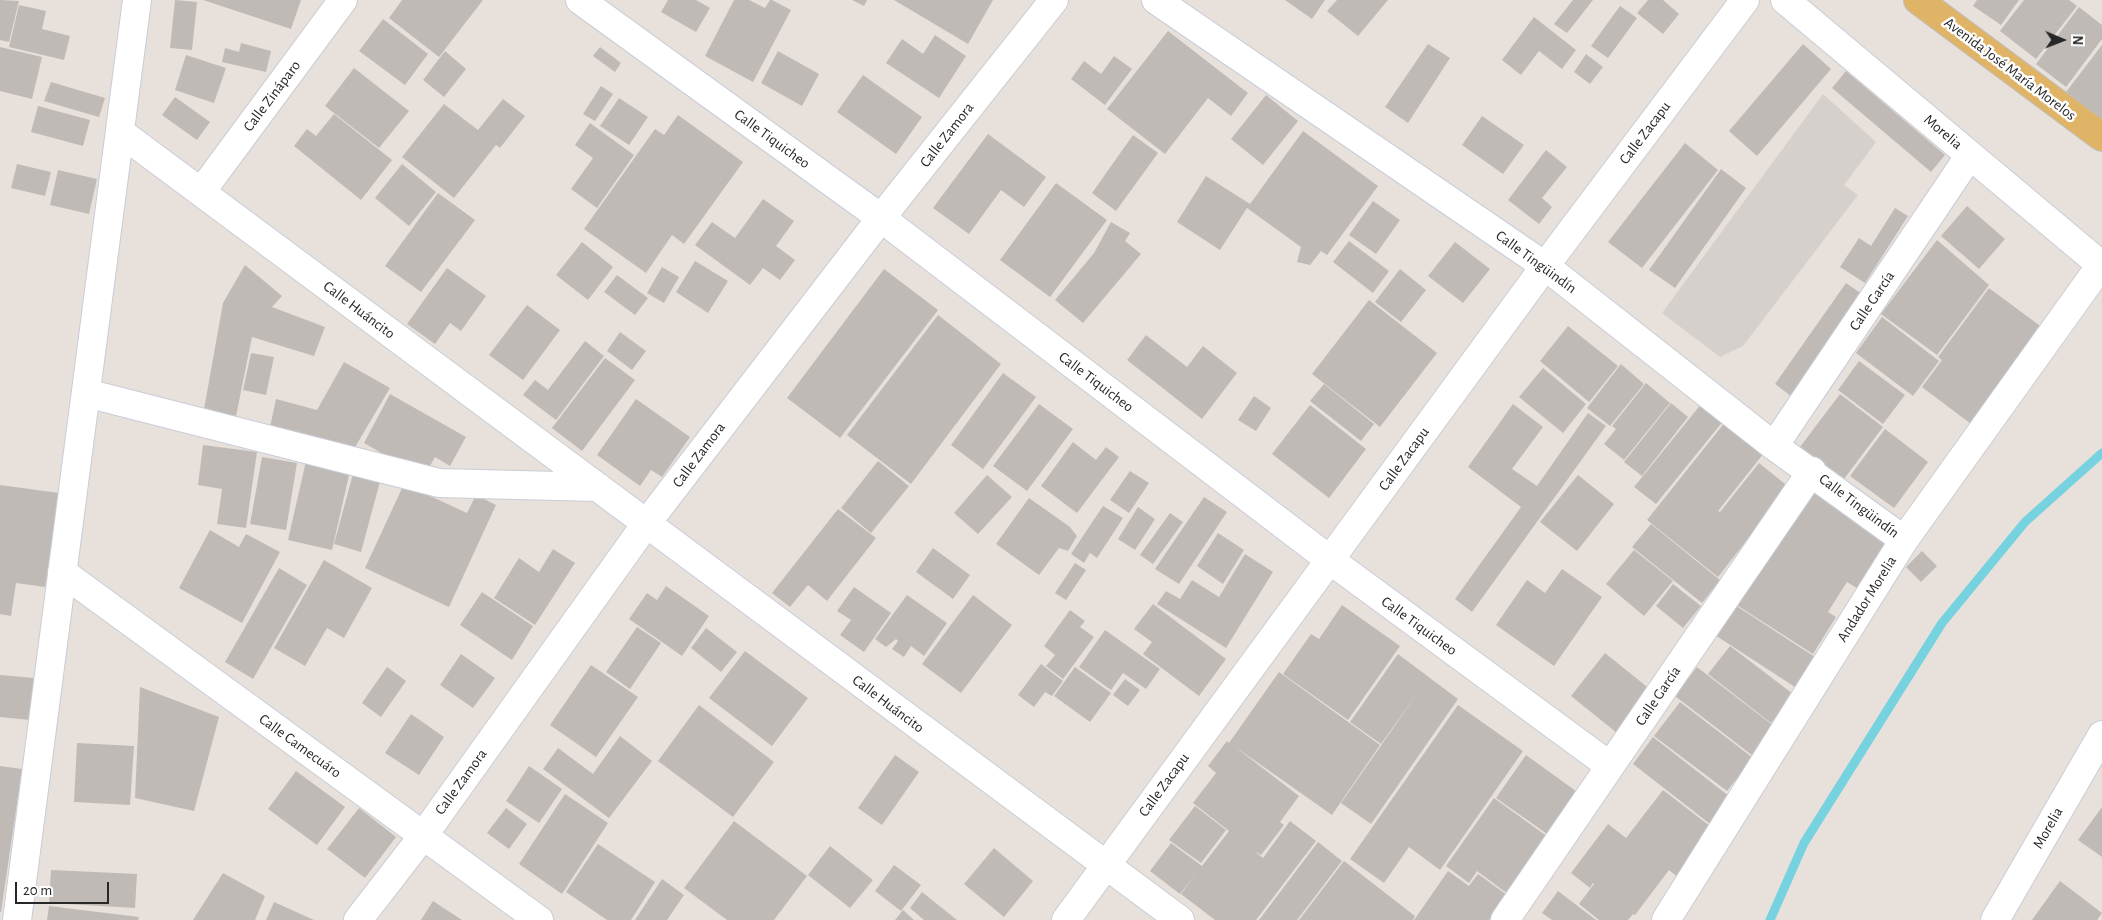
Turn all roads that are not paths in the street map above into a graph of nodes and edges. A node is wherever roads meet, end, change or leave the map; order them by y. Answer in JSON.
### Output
{"nodes":[{"id":1,"x":137,"y":0,"type":"edge"},
{"id":2,"x":343,"y":0,"type":"edge"},
{"id":3,"x":580,"y":0,"type":"edge"},
{"id":4,"x":1054,"y":0,"type":"edge"},
{"id":5,"x":1156,"y":0,"type":"edge"},
{"id":6,"x":1745,"y":0,"type":"edge"},
{"id":7,"x":1785,"y":0,"type":"edge"},
{"id":8,"x":1918,"y":0,"type":"edge"},
{"id":9,"x":120,"y":132,"type":"junction"},
{"id":10,"x":2102,"y":137,"type":"edge"},
{"id":11,"x":1970,"y":155,"type":"junction"},
{"id":12,"x":201,"y":192,"type":"junction"},
{"id":13,"x":881,"y":218,"type":"junction"},
{"id":14,"x":2100,"y":265,"type":"joint"},
{"id":15,"x":1545,"y":266,"type":"junction"},
{"id":16,"x":86,"y":393,"type":"junction"},
{"id":17,"x":1774,"y":446,"type":"junction"},
{"id":18,"x":1812,"y":472,"type":"junction"},
{"id":19,"x":598,"y":488,"type":"junction"},
{"id":20,"x":646,"y":524,"type":"junction"},
{"id":21,"x":1904,"y":540,"type":"junction"},
{"id":22,"x":1330,"y":560,"type":"junction"},
{"id":23,"x":62,"y":572,"type":"junction"},
{"id":24,"x":2102,"y":735,"type":"edge"},
{"id":25,"x":1610,"y":766,"type":"junction"},
{"id":26,"x":423,"y":836,"type":"junction"},
{"id":27,"x":1106,"y":865,"type":"junction"},
{"id":28,"x":17,"y":920,"type":"edge"},
{"id":29,"x":358,"y":920,"type":"edge"},
{"id":30,"x":539,"y":920,"type":"edge"},
{"id":31,"x":1066,"y":920,"type":"edge"},
{"id":32,"x":1180,"y":920,"type":"edge"},
{"id":33,"x":1505,"y":920,"type":"edge"},
{"id":34,"x":1666,"y":920,"type":"edge"},
{"id":35,"x":1995,"y":920,"type":"edge"}],
"edges":[{"from":1,"to":9,"type":"street"},
{"from":2,"to":12,"type":"street","name":"Calle Zináparo"},
{"from":3,"to":13,"type":"street","name":"Calle Tiquicheo"},
{"from":4,"to":13,"type":"street","name":"Calle Zamora"},
{"from":5,"to":15,"type":"street","name":"Calle Tingüindín"},
{"from":6,"to":15,"type":"street","name":"Calle Zacapu"},
{"from":7,"to":11,"type":"street","name":"Morelia"},
{"from":8,"to":10,"type":"main road","name":"Avenida José María Morelos"},
{"from":9,"to":12,"type":"street","name":"Calle Huáncito"},
{"from":9,"to":16,"type":"street"},
{"from":11,"to":14,"type":"street","name":"Morelia"},
{"from":11,"to":17,"type":"street","name":"Calle García"},
{"from":12,"to":19,"type":"street","name":"Calle Huáncito"},
{"from":13,"to":20,"type":"street","name":"Calle Zamora"},
{"from":13,"to":22,"type":"street","name":"Calle Tiquicheo"},
{"from":14,"to":21,"type":"street","name":"Andador Morelia"},
{"from":15,"to":17,"type":"street","name":"Calle Tingüindín"},
{"from":15,"to":22,"type":"street","name":"Calle Zacapu"},
{"from":16,"to":19,"type":"street"},
{"from":16,"to":23,"type":"street"},
{"from":17,"to":18,"type":"street","name":"Calle Tingüindín"},
{"from":18,"to":21,"type":"street","name":"Calle Tingüindín"},
{"from":18,"to":25,"type":"street","name":"Calle García"},
{"from":19,"to":20,"type":"street","name":"Calle Huáncito"},
{"from":20,"to":26,"type":"street","name":"Calle Zamora"},
{"from":20,"to":27,"type":"street","name":"Calle Huáncito"},
{"from":21,"to":34,"type":"street","name":"Andador Morelia"},
{"from":22,"to":25,"type":"street","name":"Calle Tiquicheo"},
{"from":22,"to":27,"type":"street","name":"Calle Zacapu"},
{"from":23,"to":26,"type":"street","name":"Calle Camecuáro"},
{"from":23,"to":28,"type":"street"},
{"from":24,"to":35,"type":"street","name":"Morelia"},
{"from":25,"to":33,"type":"street","name":"Calle García"},
{"from":26,"to":29,"type":"street","name":"Calle Zamora"},
{"from":26,"to":30,"type":"street","name":"Calle Camecuáro"},
{"from":27,"to":31,"type":"street","name":"Calle Zacapu"},
{"from":27,"to":32,"type":"street","name":"Calle Huáncito"}]}
